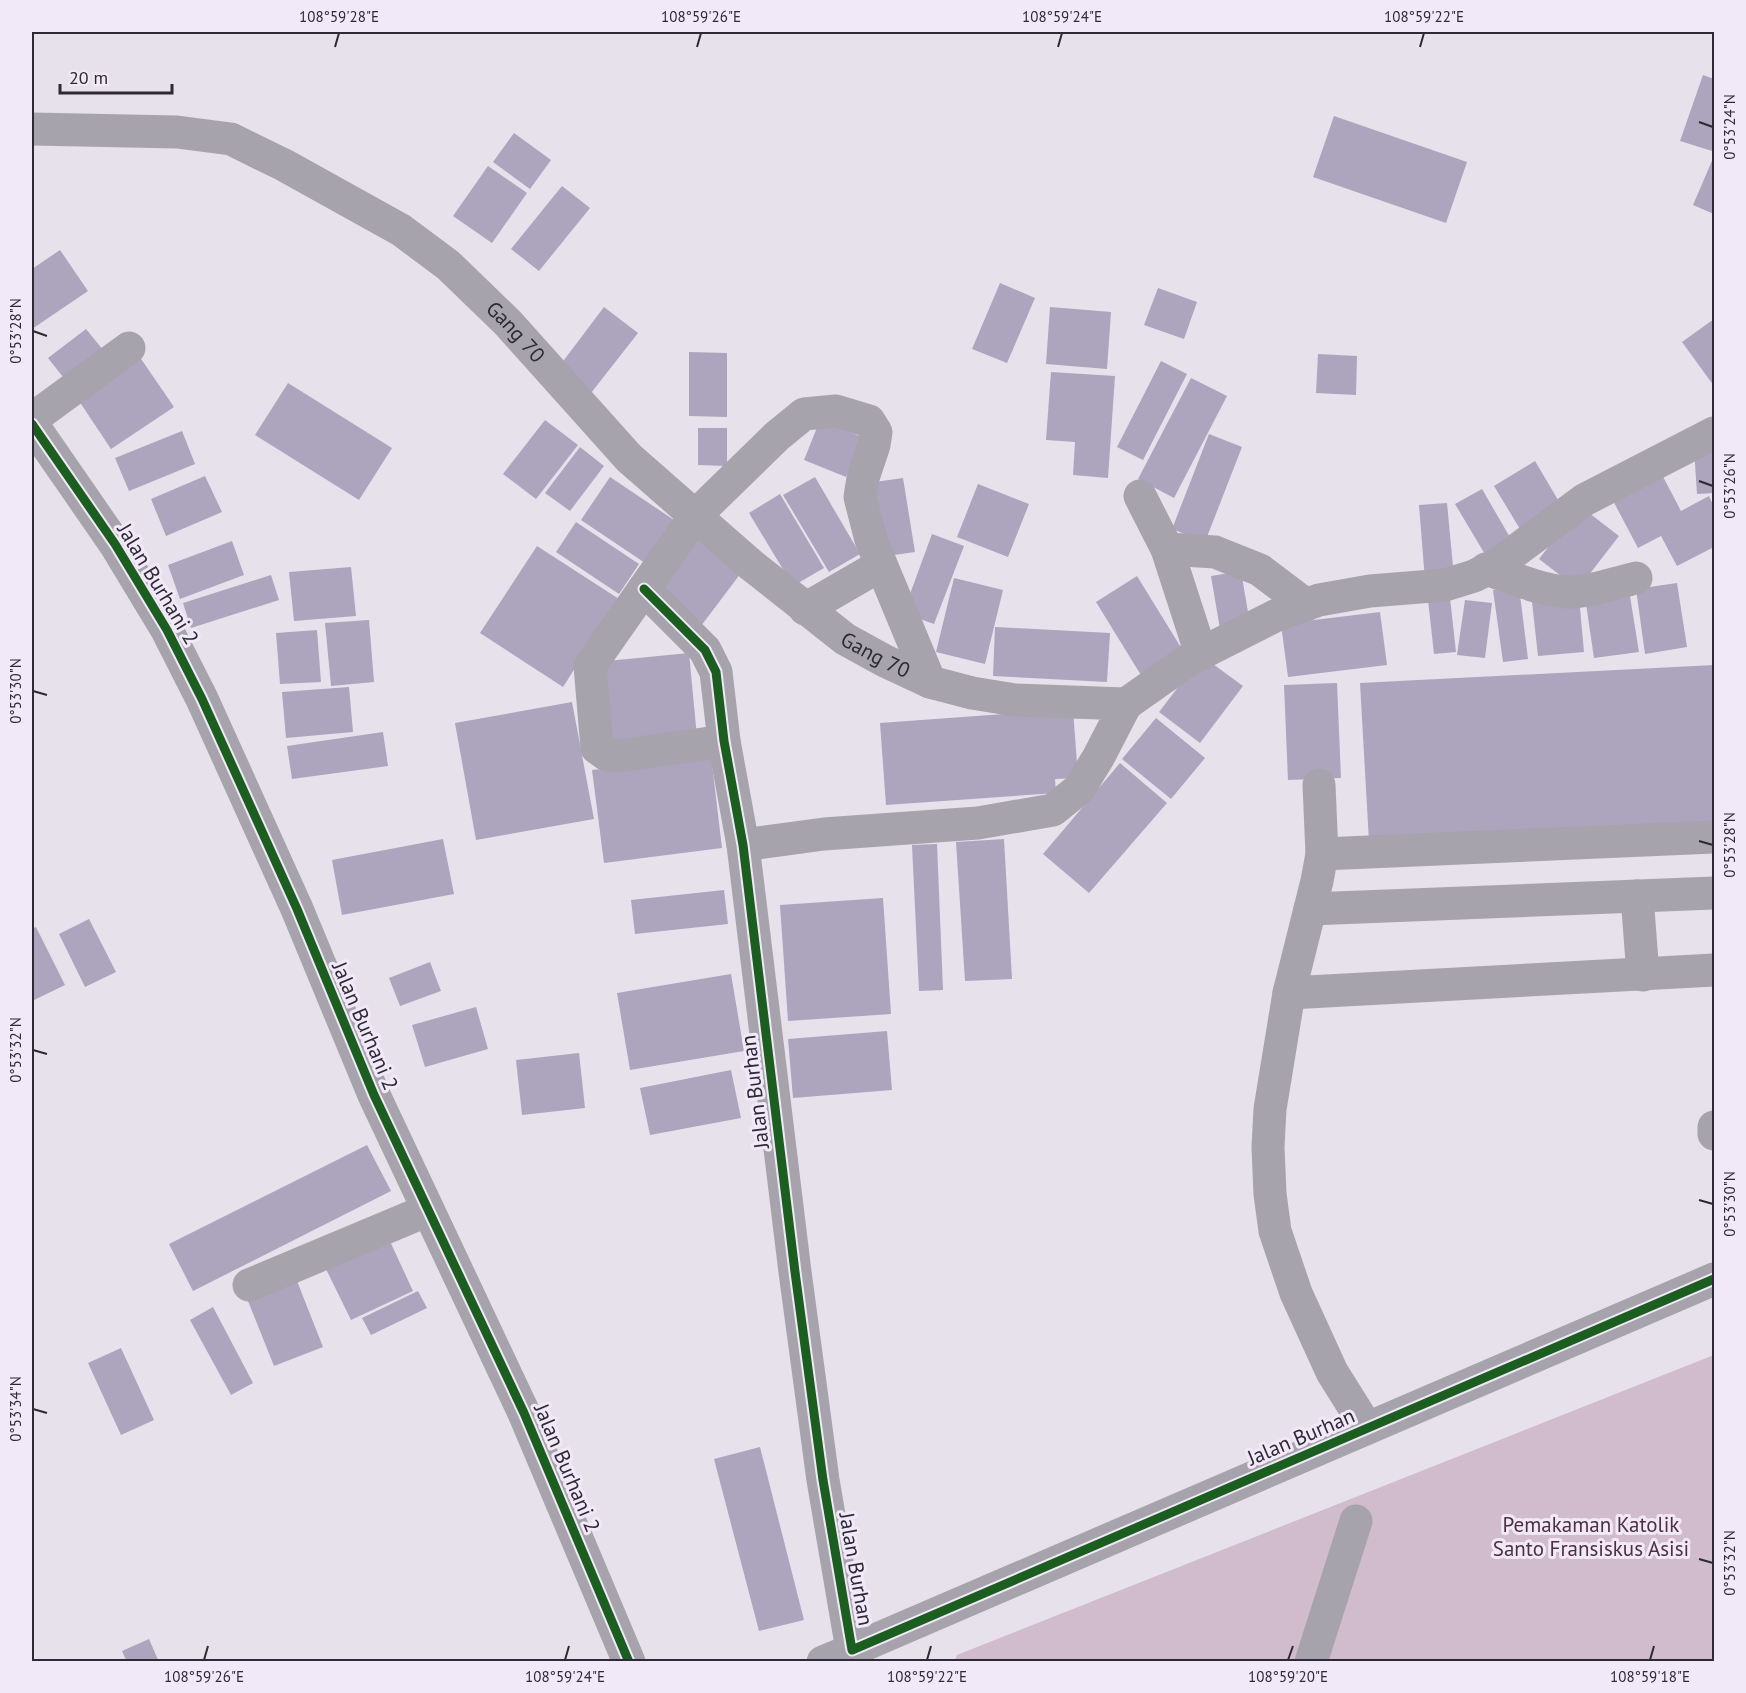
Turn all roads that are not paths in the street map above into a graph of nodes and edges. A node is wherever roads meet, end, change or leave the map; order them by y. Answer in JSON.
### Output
{"nodes":[{"id":1,"x":32,"y":129,"type":"edge"},
{"id":2,"x":129,"y":348,"type":"dead end"},
{"id":3,"x":32,"y":419,"type":"edge"},
{"id":4,"x":32,"y":424,"type":"edge"},
{"id":5,"x":1714,"y":433,"type":"edge"},
{"id":6,"x":1140,"y":496,"type":"dead end"},
{"id":7,"x":695,"y":516,"type":"junction"},
{"id":8,"x":1167,"y":549,"type":"junction"},
{"id":9,"x":882,"y":566,"type":"junction"},
{"id":10,"x":1486,"y":569,"type":"junction"},
{"id":11,"x":1636,"y":578,"type":"dead end"},
{"id":12,"x":644,"y":589,"type":"junction"},
{"id":13,"x":1306,"y":605,"type":"junction"},
{"id":14,"x":805,"y":609,"type":"junction"},
{"id":15,"x":1201,"y":654,"type":"junction"},
{"id":16,"x":930,"y":682,"type":"junction"},
{"id":17,"x":1126,"y":704,"type":"junction"},
{"id":18,"x":724,"y":741,"type":"junction"},
{"id":19,"x":1319,"y":785,"type":"dead end"},
{"id":20,"x":1714,"y":837,"type":"edge"},
{"id":21,"x":743,"y":845,"type":"junction"},
{"id":22,"x":1322,"y":854,"type":"junction"},
{"id":23,"x":1714,"y":893,"type":"edge"},
{"id":24,"x":1637,"y":896,"type":"junction"},
{"id":25,"x":1310,"y":909,"type":"junction"},
{"id":26,"x":1714,"y":970,"type":"edge"},
{"id":27,"x":1643,"y":975,"type":"junction"},
{"id":28,"x":1289,"y":993,"type":"junction"},
{"id":29,"x":1714,"y":1127,"type":"edge"},
{"id":30,"x":1714,"y":1134,"type":"edge"},
{"id":31,"x":428,"y":1210,"type":"junction"},
{"id":32,"x":1714,"y":1279,"type":"edge"},
{"id":33,"x":249,"y":1285,"type":"dead end"},
{"id":34,"x":1367,"y":1428,"type":"junction"},
{"id":35,"x":1356,"y":1521,"type":"dead end"},
{"id":36,"x":837,"y":1656,"type":"edge"},
{"id":37,"x":629,"y":1662,"type":"edge"},
{"id":38,"x":1311,"y":1662,"type":"edge"}],
"edges":[{"from":1,"to":7,"type":"street","name":"Gang 70"},
{"from":2,"to":3,"type":"street"},
{"from":4,"to":31,"type":"street","name":"Jalan Burhani 2"},
{"from":5,"to":10,"type":"street"},
{"from":6,"to":8,"type":"street"},
{"from":7,"to":9,"type":"street"},
{"from":7,"to":12,"type":"street"},
{"from":7,"to":14,"type":"street","name":"Gang 70"},
{"from":8,"to":13,"type":"street"},
{"from":8,"to":15,"type":"street"},
{"from":9,"to":14,"type":"street"},
{"from":9,"to":16,"type":"street"},
{"from":10,"to":11,"type":"street"},
{"from":10,"to":13,"type":"street"},
{"from":12,"to":18,"type":"street","name":"Jalan Burhan"},
{"from":12,"to":18,"type":"street"},
{"from":13,"to":15,"type":"street"},
{"from":14,"to":16,"type":"street","name":"Gang 70"},
{"from":15,"to":17,"type":"street"},
{"from":16,"to":17,"type":"street","name":"Gang 70"},
{"from":17,"to":21,"type":"street"},
{"from":18,"to":21,"type":"street","name":"Jalan Burhan"},
{"from":19,"to":22,"type":"street"},
{"from":20,"to":22,"type":"street"},
{"from":21,"to":36,"type":"street","name":"Jalan Burhan"},
{"from":22,"to":25,"type":"street"},
{"from":23,"to":24,"type":"street"},
{"from":24,"to":25,"type":"street"},
{"from":24,"to":27,"type":"street"},
{"from":25,"to":28,"type":"street"},
{"from":26,"to":27,"type":"street"},
{"from":27,"to":28,"type":"street"},
{"from":28,"to":34,"type":"street"},
{"from":29,"to":30,"type":"street"},
{"from":31,"to":33,"type":"street"},
{"from":31,"to":37,"type":"street","name":"Jalan Burhani 2"},
{"from":32,"to":34,"type":"street","name":"Jalan Burhan"},
{"from":34,"to":36,"type":"street","name":"Jalan Burhan"},
{"from":35,"to":38,"type":"street"}]}
